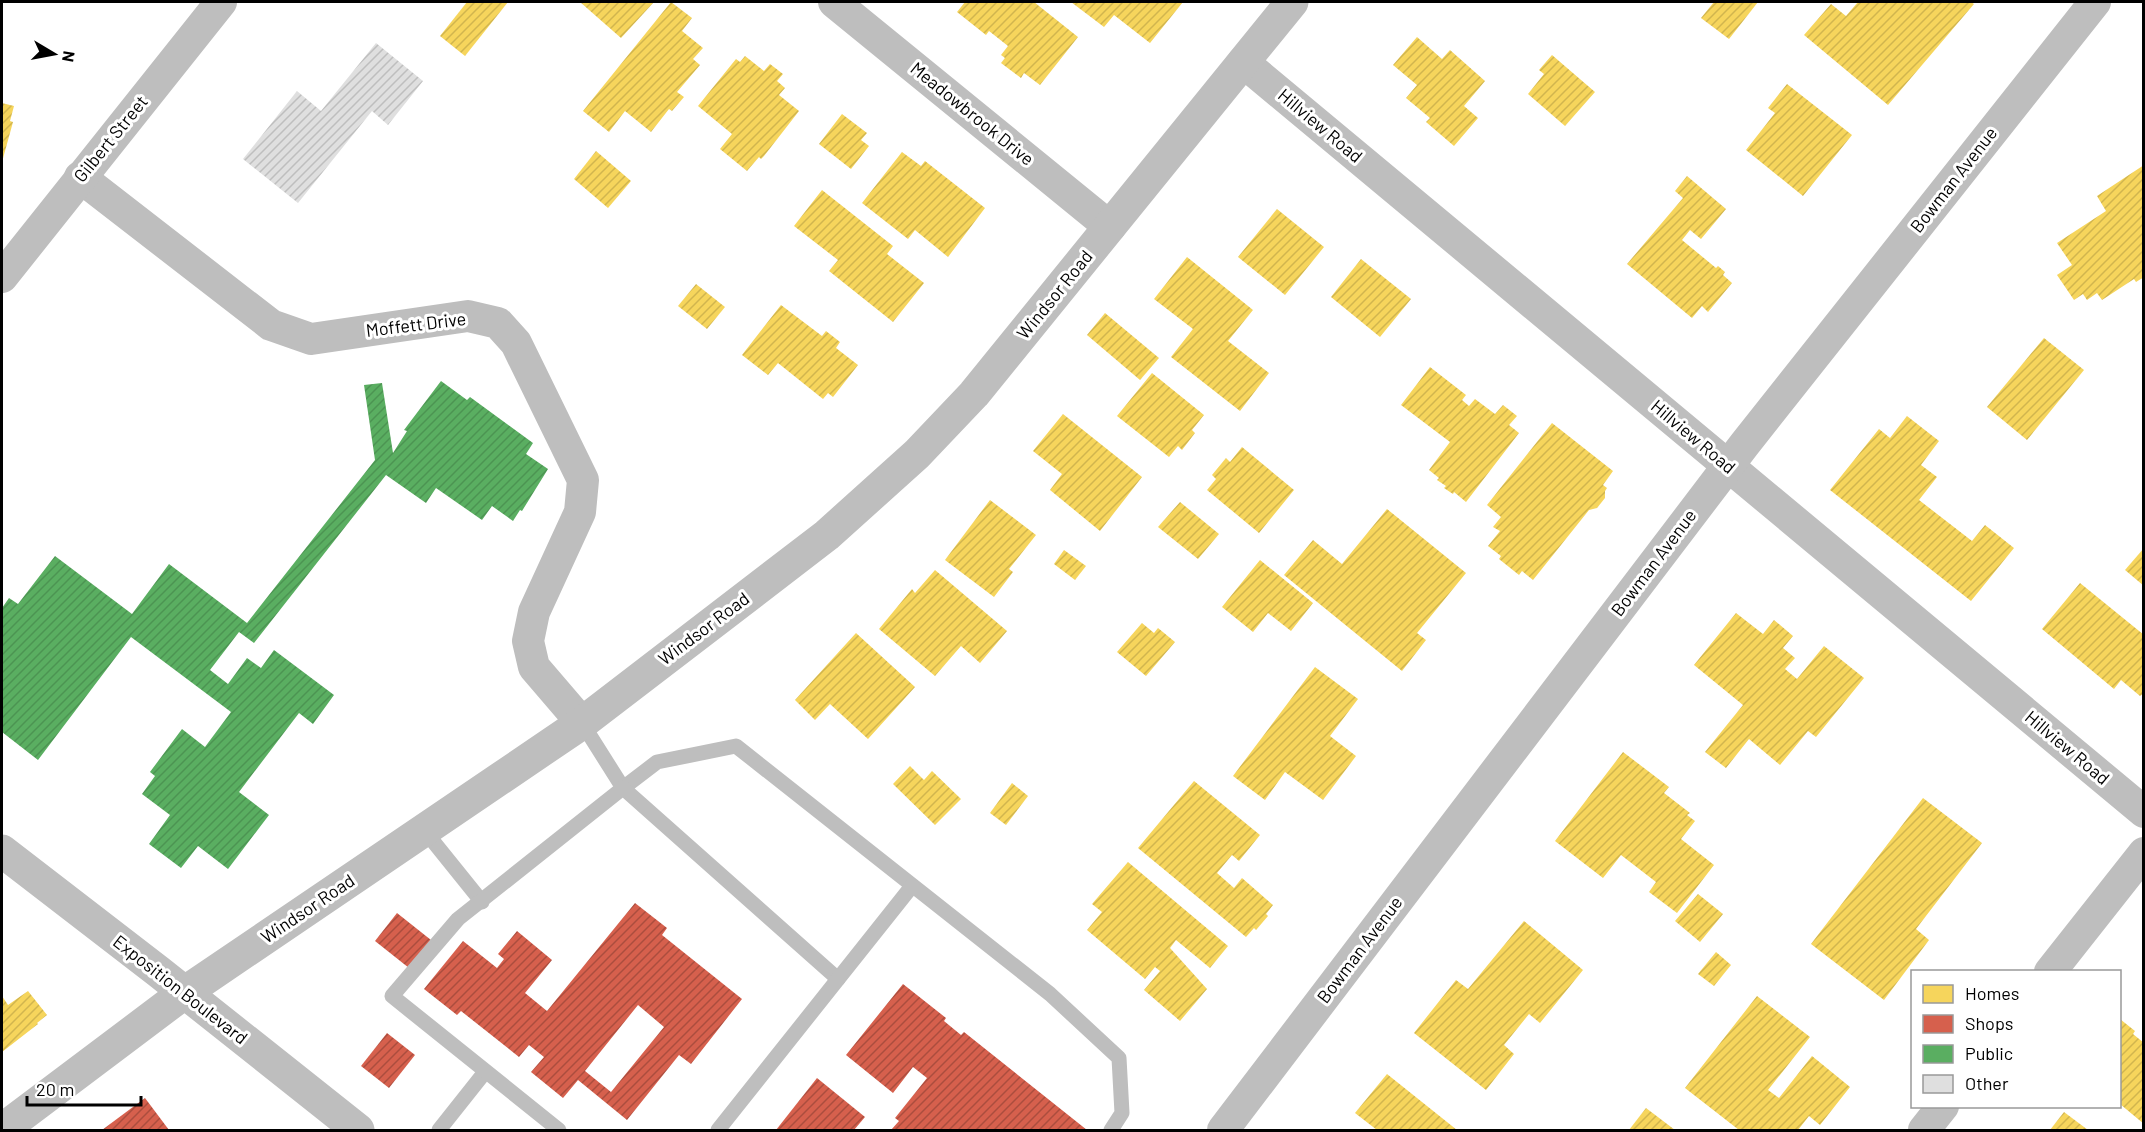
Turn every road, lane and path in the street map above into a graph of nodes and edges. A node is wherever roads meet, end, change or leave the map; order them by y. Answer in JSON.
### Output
{"nodes":[{"id":1,"x":221,"y":2,"type":"edge"},
{"id":2,"x":834,"y":2,"type":"edge"},
{"id":3,"x":1292,"y":2,"type":"edge"},
{"id":4,"x":2095,"y":2,"type":"edge"},
{"id":5,"x":1243,"y":62,"type":"junction"},
{"id":6,"x":80,"y":177,"type":"junction"},
{"id":7,"x":1110,"y":227,"type":"junction"},
{"id":8,"x":2,"y":277,"type":"edge"},
{"id":9,"x":1728,"y":466,"type":"junction"},
{"id":10,"x":582,"y":723,"type":"junction"},
{"id":11,"x":623,"y":788,"type":"junction"},
{"id":12,"x":2144,"y":812,"type":"edge"},
{"id":13,"x":424,"y":830,"type":"junction"},
{"id":14,"x":2,"y":851,"type":"edge"},
{"id":15,"x":2144,"y":852,"type":"edge"},
{"id":16,"x":912,"y":886,"type":"junction"},
{"id":17,"x":482,"y":902,"type":"junction"},
{"id":18,"x":2052,"y":970,"type":"edge"},
{"id":19,"x":838,"y":979,"type":"junction"},
{"id":20,"x":184,"y":993,"type":"junction"},
{"id":21,"x":485,"y":1072,"type":"junction"},
{"id":22,"x":1942,"y":1108,"type":"edge"},
{"id":23,"x":2,"y":1130,"type":"edge"},
{"id":24,"x":358,"y":1131,"type":"edge"},
{"id":25,"x":439,"y":1131,"type":"edge"},
{"id":26,"x":559,"y":1131,"type":"edge"},
{"id":27,"x":718,"y":1131,"type":"edge"},
{"id":28,"x":1111,"y":1131,"type":"edge"},
{"id":29,"x":1223,"y":1131,"type":"edge"},
{"id":30,"x":1924,"y":1131,"type":"edge"}],
"edges":[{"from":1,"to":6,"type":"street","name":"Gilbert Street"},
{"from":2,"to":7,"type":"street","name":"Meadowbrook Drive"},
{"from":3,"to":5,"type":"street","name":"Windsor Road"},
{"from":4,"to":9,"type":"street","name":"Bowman Avenue"},
{"from":5,"to":7,"type":"street","name":"Windsor Road"},
{"from":5,"to":9,"type":"street","name":"Hillview Road"},
{"from":6,"to":8,"type":"street","name":"Gilbert Street"},
{"from":6,"to":10,"type":"street","name":"Moffett Drive"},
{"from":7,"to":10,"type":"street","name":"Windsor Road"},
{"from":9,"to":12,"type":"street","name":"Hillview Road"},
{"from":9,"to":29,"type":"street","name":"Bowman Avenue"},
{"from":10,"to":11,"type":"lane"},
{"from":10,"to":13,"type":"street","name":"Windsor Road"},
{"from":11,"to":16,"type":"lane"},
{"from":11,"to":17,"type":"lane"},
{"from":11,"to":19,"type":"lane"},
{"from":13,"to":17,"type":"lane"},
{"from":13,"to":20,"type":"street","name":"Windsor Road"},
{"from":14,"to":20,"type":"street","name":"Exposition Boulevard"},
{"from":15,"to":18,"type":"street"},
{"from":16,"to":19,"type":"lane"},
{"from":16,"to":28,"type":"lane"},
{"from":17,"to":21,"type":"lane"},
{"from":19,"to":27,"type":"lane"},
{"from":20,"to":23,"type":"street","name":"Windsor Road"},
{"from":20,"to":24,"type":"street","name":"Exposition Boulevard"},
{"from":21,"to":25,"type":"lane"},
{"from":21,"to":26,"type":"lane"},
{"from":22,"to":30,"type":"street"}]}
